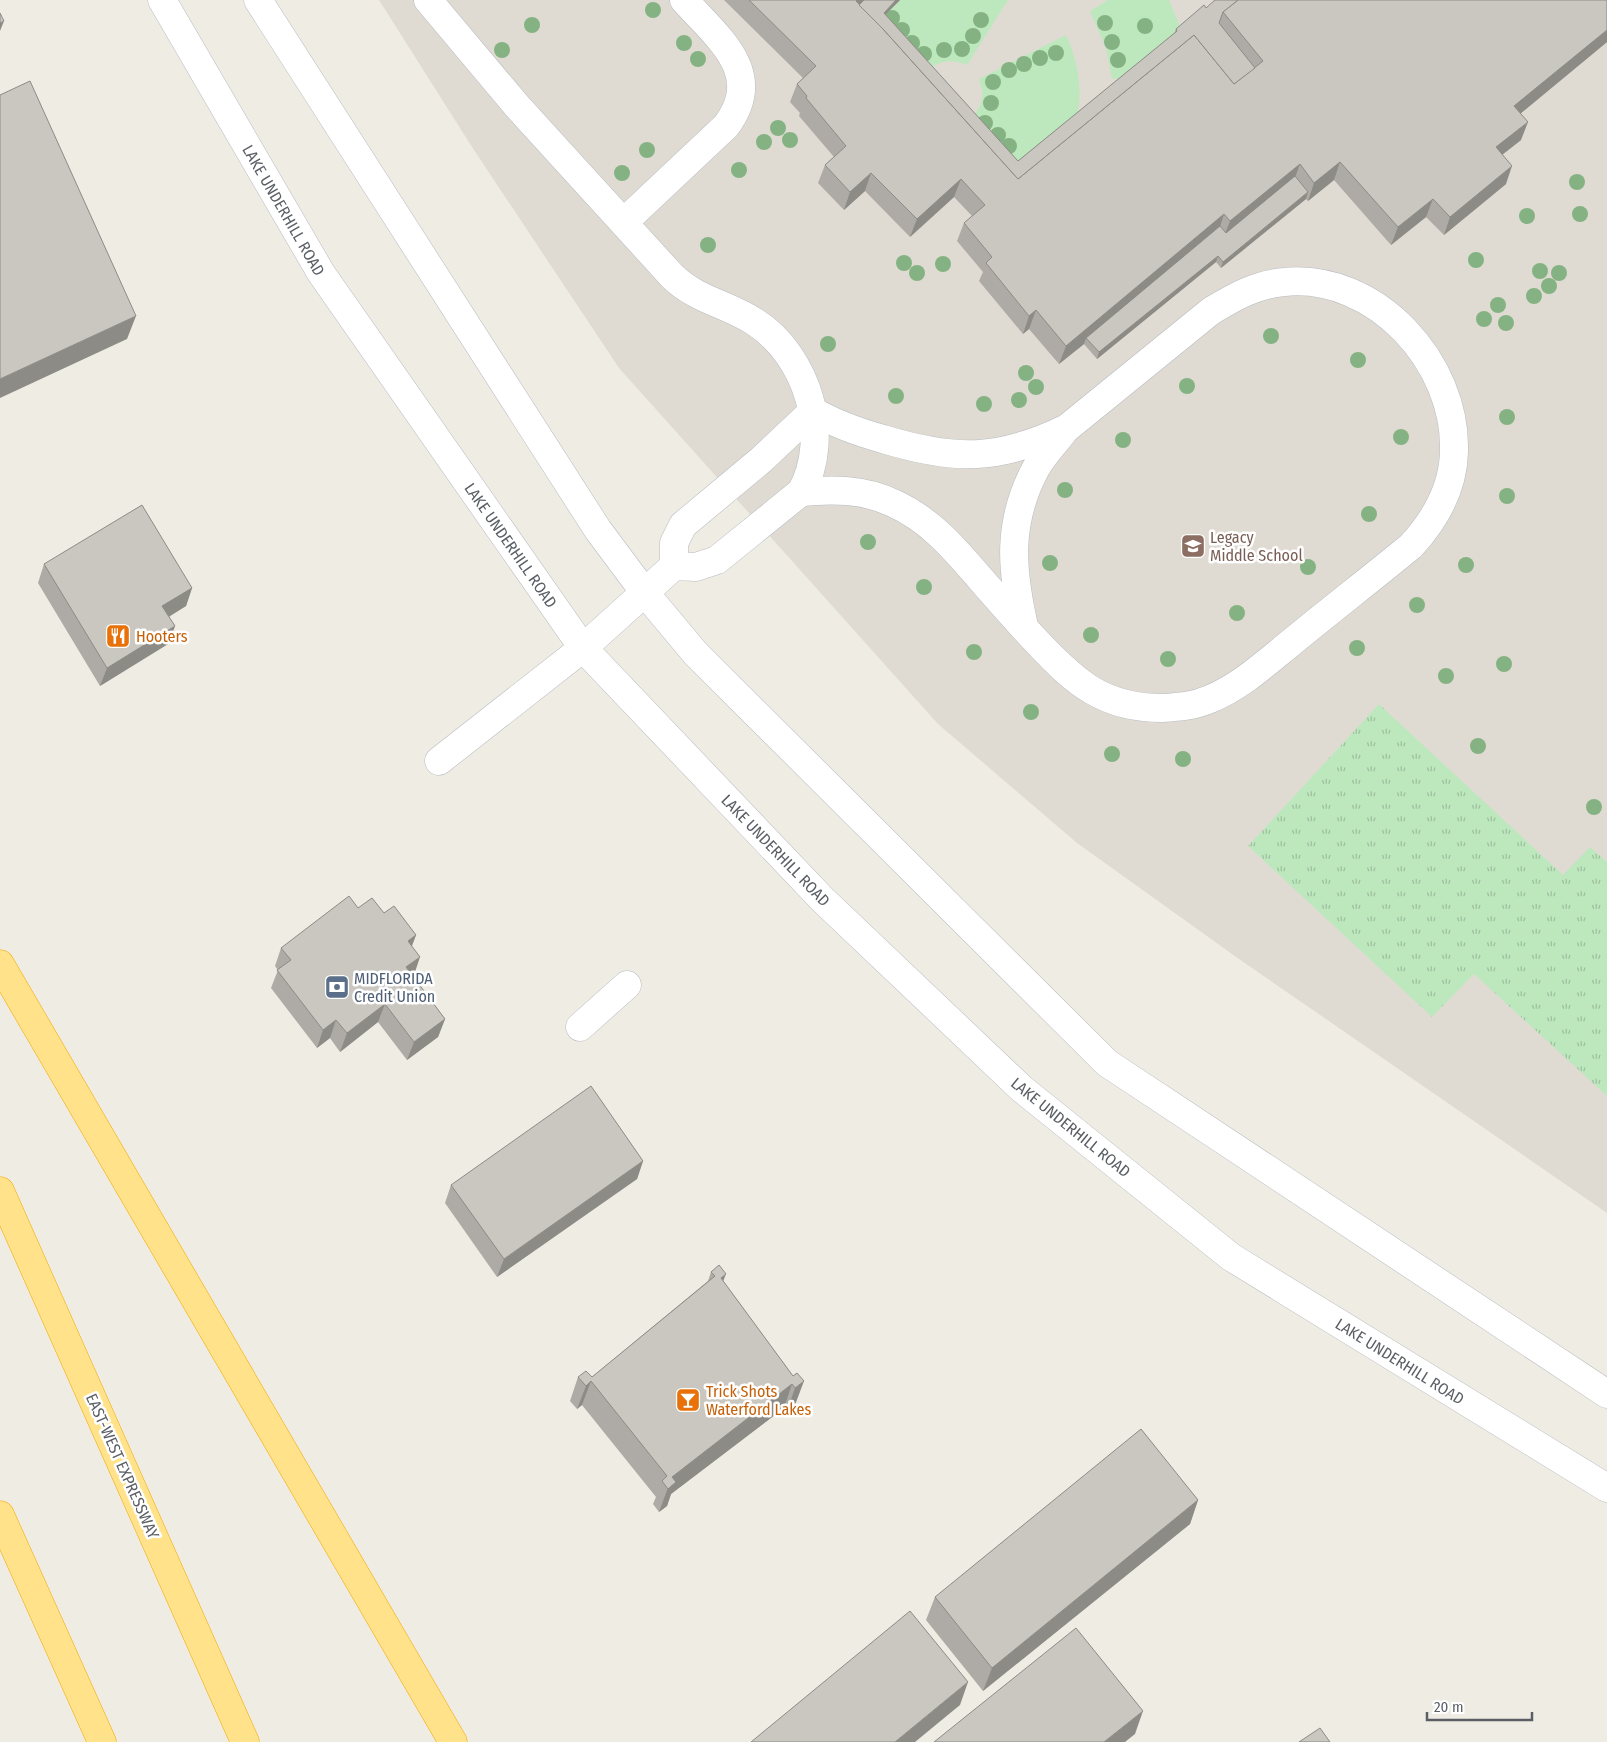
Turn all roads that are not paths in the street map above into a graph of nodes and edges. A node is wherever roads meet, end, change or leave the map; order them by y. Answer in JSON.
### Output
{"nodes":[{"id":1,"x":162,"y":0,"type":"edge"},
{"id":2,"x":258,"y":0,"type":"edge"},
{"id":3,"x":428,"y":0,"type":"edge"},
{"id":4,"x":684,"y":0,"type":"edge"},
{"id":5,"x":624,"y":222,"type":"junction"},
{"id":6,"x":813,"y":411,"type":"junction"},
{"id":7,"x":1067,"y":428,"type":"junction"},
{"id":8,"x":801,"y":492,"type":"junction"},
{"id":9,"x":674,"y":566,"type":"junction"},
{"id":10,"x":645,"y":592,"type":"junction"},
{"id":11,"x":1024,"y":628,"type":"junction"},
{"id":12,"x":583,"y":648,"type":"junction"},
{"id":13,"x":439,"y":761,"type":"dead end"},
{"id":14,"x":0,"y":964,"type":"edge"},
{"id":15,"x":627,"y":985,"type":"dead end"},
{"id":16,"x":580,"y":1027,"type":"dead end"},
{"id":17,"x":0,"y":1191,"type":"edge"},
{"id":18,"x":1607,"y":1394,"type":"edge"},
{"id":19,"x":1607,"y":1488,"type":"edge"},
{"id":20,"x":0,"y":1515,"type":"edge"},
{"id":21,"x":102,"y":1742,"type":"edge"},
{"id":22,"x":245,"y":1742,"type":"edge"},
{"id":23,"x":453,"y":1742,"type":"edge"}],
"edges":[{"from":1,"to":12,"type":"street","name":"LAKE UNDERHILL ROAD"},
{"from":2,"to":10,"type":"street"},
{"from":3,"to":5,"type":"street"},
{"from":4,"to":5,"type":"street"},
{"from":5,"to":6,"type":"street"},
{"from":6,"to":7,"type":"street"},
{"from":6,"to":8,"type":"street"},
{"from":6,"to":9,"type":"street"},
{"from":7,"to":11,"type":"street"},
{"from":7,"to":11,"type":"street"},
{"from":8,"to":9,"type":"street"},
{"from":8,"to":11,"type":"street"},
{"from":9,"to":10,"type":"street"},
{"from":10,"to":12,"type":"street"},
{"from":10,"to":18,"type":"street"},
{"from":12,"to":13,"type":"street"},
{"from":12,"to":19,"type":"street","name":"LAKE UNDERHILL ROAD"},
{"from":14,"to":23,"type":"highway"},
{"from":15,"to":16,"type":"street"},
{"from":17,"to":22,"type":"highway","name":"EAST-WEST EXPRESSWAY"},
{"from":20,"to":21,"type":"highway"}]}
